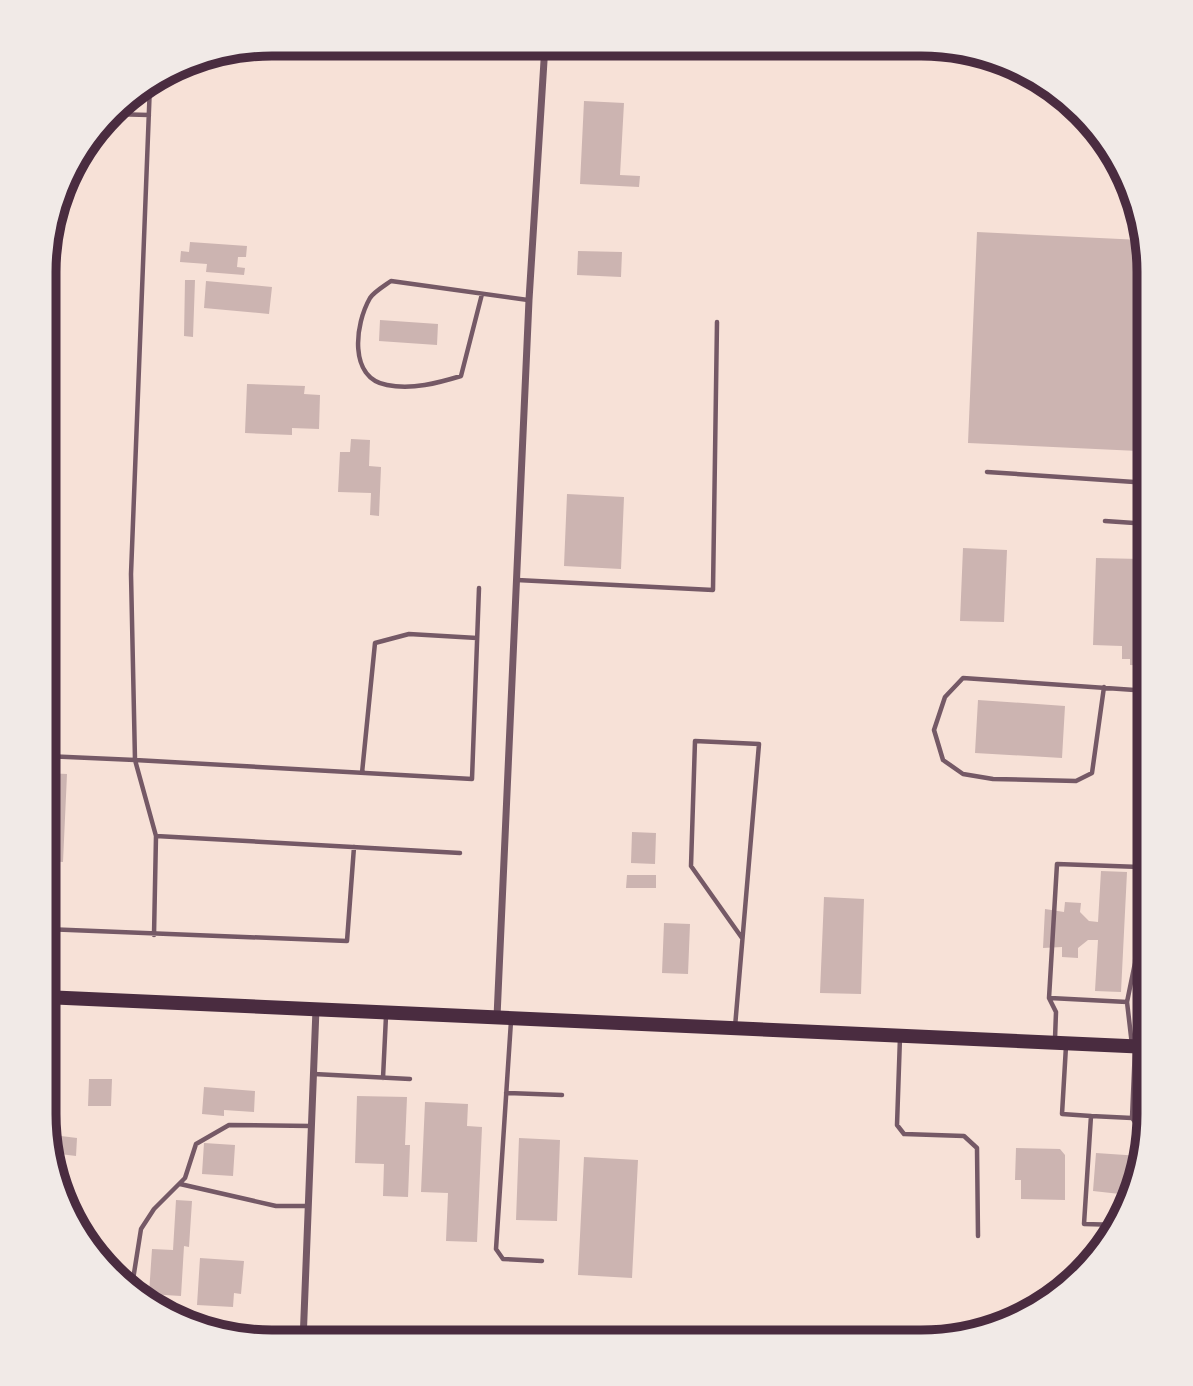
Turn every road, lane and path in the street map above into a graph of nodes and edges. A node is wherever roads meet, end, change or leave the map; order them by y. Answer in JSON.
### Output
{"nodes":[{"id":1,"x":544,"y":56,"type":"edge"},
{"id":2,"x":150,"y":95,"type":"edge"},
{"id":3,"x":125,"y":114,"type":"edge"},
{"id":4,"x":149,"y":115,"type":"junction"},
{"id":5,"x":482,"y":294,"type":"junction"},
{"id":6,"x":529,"y":300,"type":"junction"},
{"id":7,"x":718,"y":322,"type":"dead end"},
{"id":8,"x":987,"y":472,"type":"dead end"},
{"id":9,"x":1137,"y":482,"type":"edge"},
{"id":10,"x":1105,"y":521,"type":"dead end"},
{"id":11,"x":1137,"y":523,"type":"edge"},
{"id":12,"x":517,"y":580,"type":"junction"},
{"id":13,"x":479,"y":588,"type":"dead end"},
{"id":14,"x":477,"y":638,"type":"junction"},
{"id":15,"x":1104,"y":687,"type":"junction"},
{"id":16,"x":1137,"y":690,"type":"edge"},
{"id":17,"x":56,"y":756,"type":"edge"},
{"id":18,"x":135,"y":760,"type":"junction"},
{"id":19,"x":362,"y":773,"type":"junction"},
{"id":20,"x":156,"y":836,"type":"junction"},
{"id":21,"x":354,"y":847,"type":"junction"},
{"id":22,"x":460,"y":853,"type":"dead end"},
{"id":23,"x":1137,"y":867,"type":"edge"},
{"id":24,"x":1137,"y":921,"type":"edge"},
{"id":25,"x":56,"y":930,"type":"edge"},
{"id":26,"x":154,"y":935,"type":"junction"},
{"id":27,"x":742,"y":938,"type":"junction"},
{"id":28,"x":1135,"y":963,"type":"joint"},
{"id":29,"x":56,"y":998,"type":"edge"},
{"id":30,"x":1049,"y":998,"type":"junction"},
{"id":31,"x":1127,"y":1002,"type":"junction"},
{"id":32,"x":316,"y":1009,"type":"junction"},
{"id":33,"x":387,"y":1012,"type":"junction"},
{"id":34,"x":504,"y":1018,"type":"junction"},
{"id":35,"x":735,"y":1028,"type":"junction"},
{"id":36,"x":900,"y":1036,"type":"junction"},
{"id":37,"x":1137,"y":1040,"type":"edge"},
{"id":38,"x":1060,"y":1043,"type":"junction"},
{"id":39,"x":1137,"y":1047,"type":"edge"},
{"id":40,"x":1137,"y":1067,"type":"edge"},
{"id":41,"x":313,"y":1074,"type":"junction"},
{"id":42,"x":383,"y":1078,"type":"junction"},
{"id":43,"x":410,"y":1079,"type":"dead end"},
{"id":44,"x":506,"y":1093,"type":"junction"},
{"id":45,"x":562,"y":1095,"type":"dead end"},
{"id":46,"x":1091,"y":1116,"type":"junction"},
{"id":47,"x":1132,"y":1118,"type":"junction"},
{"id":48,"x":1137,"y":1125,"type":"edge"},
{"id":49,"x":311,"y":1126,"type":"junction"},
{"id":50,"x":180,"y":1184,"type":"junction"},
{"id":51,"x":308,"y":1206,"type":"junction"},
{"id":52,"x":1106,"y":1225,"type":"edge"},
{"id":53,"x":978,"y":1236,"type":"dead end"},
{"id":54,"x":542,"y":1261,"type":"dead end"},
{"id":55,"x":133,"y":1279,"type":"edge"},
{"id":56,"x":303,"y":1330,"type":"edge"}],
"edges":[{"from":1,"to":6,"type":"street"},
{"from":2,"to":4,"type":"lane"},
{"from":3,"to":4,"type":"lane"},
{"from":4,"to":18,"type":"lane"},
{"from":5,"to":5,"type":"lane"},
{"from":5,"to":6,"type":"lane"},
{"from":6,"to":12,"type":"street"},
{"from":7,"to":12,"type":"lane"},
{"from":8,"to":9,"type":"lane"},
{"from":10,"to":11,"type":"lane"},
{"from":12,"to":34,"type":"street"},
{"from":13,"to":14,"type":"lane"},
{"from":14,"to":19,"type":"lane"},
{"from":14,"to":19,"type":"lane"},
{"from":15,"to":15,"type":"lane"},
{"from":15,"to":16,"type":"lane"},
{"from":17,"to":18,"type":"lane"},
{"from":18,"to":19,"type":"lane"},
{"from":18,"to":20,"type":"lane"},
{"from":20,"to":21,"type":"lane"},
{"from":20,"to":26,"type":"lane"},
{"from":21,"to":22,"type":"lane"},
{"from":21,"to":26,"type":"lane"},
{"from":23,"to":30,"type":"lane"},
{"from":24,"to":28,"type":"lane"},
{"from":25,"to":26,"type":"lane"},
{"from":27,"to":27,"type":"lane"},
{"from":27,"to":35,"type":"lane"},
{"from":28,"to":31,"type":"lane"},
{"from":29,"to":32,"type":"main road"},
{"from":30,"to":31,"type":"lane"},
{"from":30,"to":38,"type":"lane"},
{"from":31,"to":37,"type":"lane"},
{"from":32,"to":33,"type":"main road"},
{"from":32,"to":41,"type":"street"},
{"from":33,"to":34,"type":"main road"},
{"from":33,"to":42,"type":"lane"},
{"from":34,"to":35,"type":"main road"},
{"from":34,"to":44,"type":"lane"},
{"from":35,"to":36,"type":"main road"},
{"from":36,"to":38,"type":"main road"},
{"from":36,"to":53,"type":"lane"},
{"from":38,"to":39,"type":"main road"},
{"from":38,"to":46,"type":"lane"},
{"from":40,"to":47,"type":"lane"},
{"from":41,"to":42,"type":"lane"},
{"from":41,"to":49,"type":"street"},
{"from":42,"to":43,"type":"lane"},
{"from":44,"to":45,"type":"lane"},
{"from":44,"to":54,"type":"lane"},
{"from":46,"to":47,"type":"lane"},
{"from":46,"to":52,"type":"lane"},
{"from":47,"to":48,"type":"lane"},
{"from":49,"to":50,"type":"lane"},
{"from":49,"to":51,"type":"street"},
{"from":50,"to":51,"type":"lane"},
{"from":50,"to":55,"type":"lane"},
{"from":51,"to":56,"type":"street"}]}
